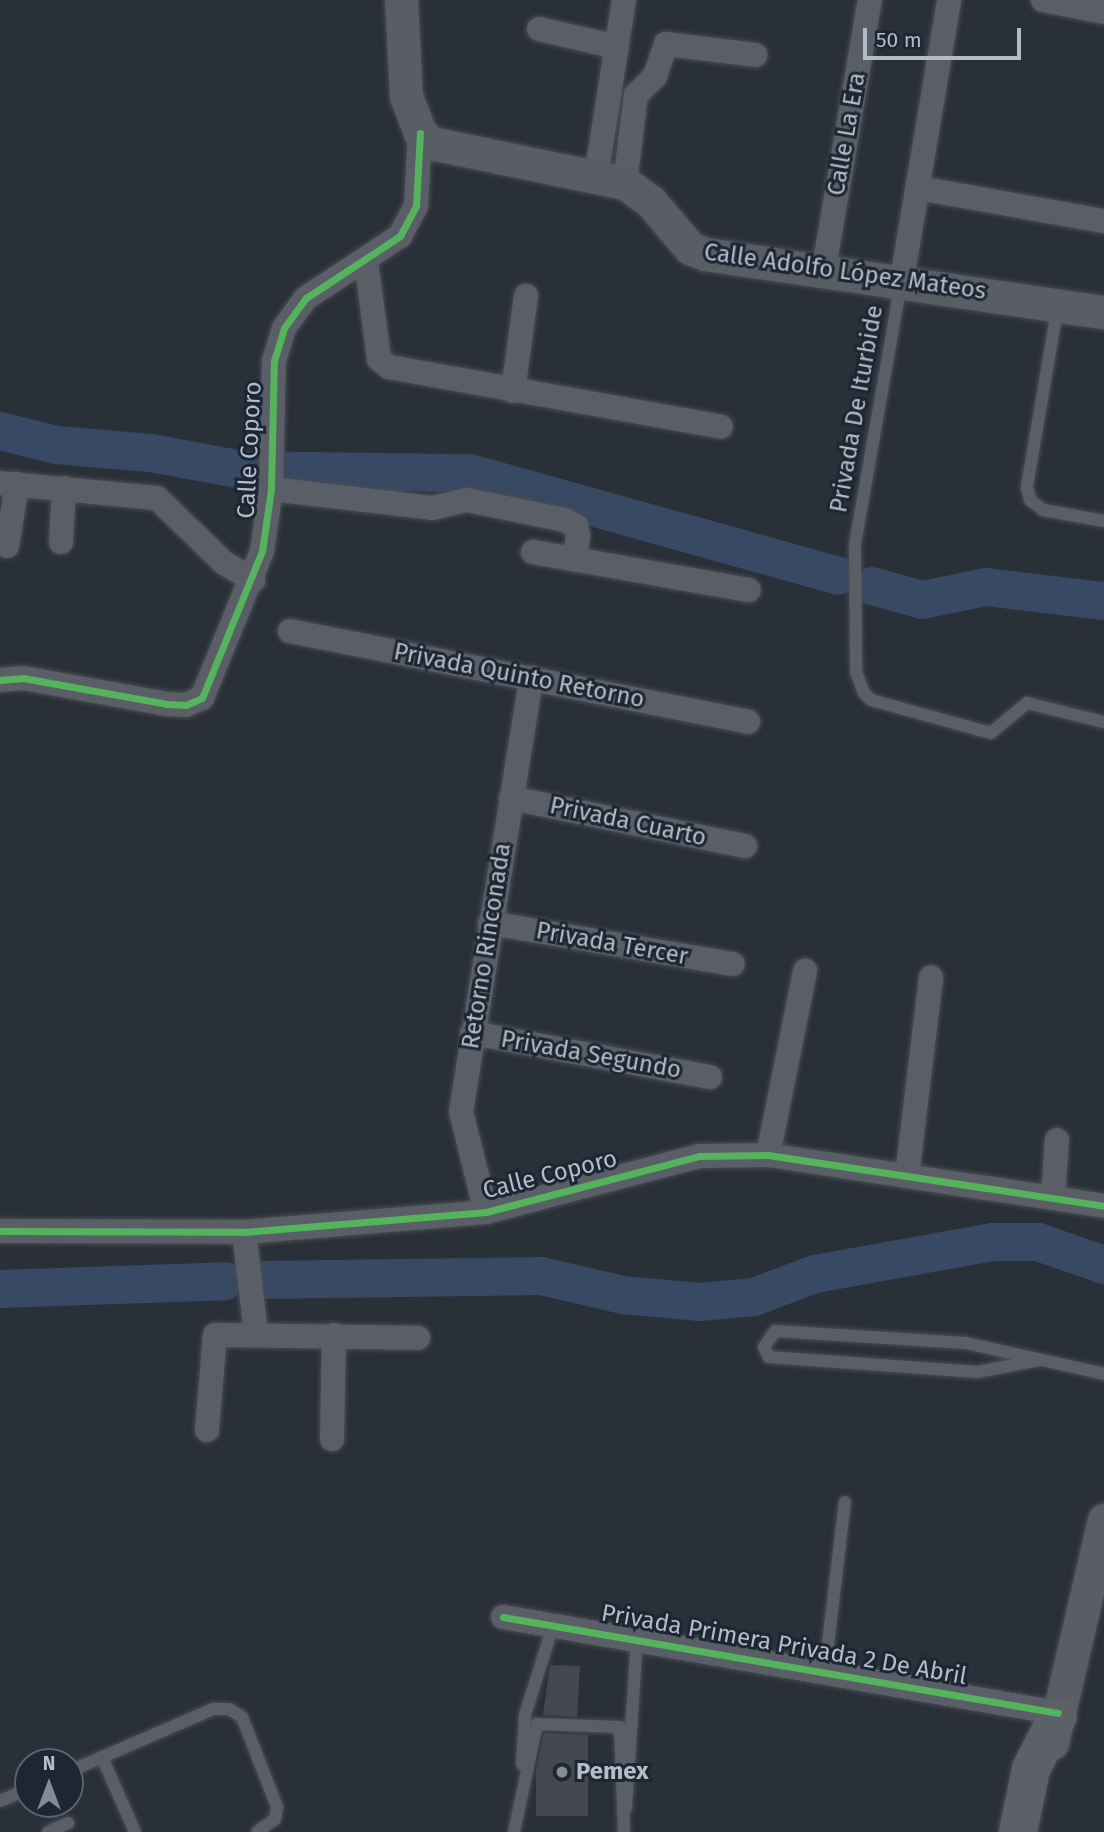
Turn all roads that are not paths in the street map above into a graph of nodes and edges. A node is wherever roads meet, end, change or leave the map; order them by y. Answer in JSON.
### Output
{"nodes":[{"id":1,"x":401,"y":0,"type":"edge"},
{"id":2,"x":624,"y":0,"type":"edge"},
{"id":3,"x":870,"y":0,"type":"edge"},
{"id":4,"x":948,"y":0,"type":"edge"},
{"id":5,"x":1043,"y":0,"type":"edge"},
{"id":6,"x":1104,"y":12,"type":"edge"},
{"id":7,"x":539,"y":29,"type":"dead end"},
{"id":8,"x":617,"y":47,"type":"junction"},
{"id":9,"x":755,"y":55,"type":"dead end"},
{"id":10,"x":420,"y":133,"type":"junction"},
{"id":11,"x":610,"y":180,"type":"junction"},
{"id":12,"x":918,"y":188,"type":"junction"},
{"id":13,"x":1104,"y":221,"type":"edge"},
{"id":14,"x":366,"y":261,"type":"junction"},
{"id":15,"x":824,"y":268,"type":"junction"},
{"id":16,"x":902,"y":279,"type":"junction"},
{"id":17,"x":526,"y":296,"type":"dead end"},
{"id":18,"x":1058,"y":304,"type":"junction"},
{"id":19,"x":1104,"y":312,"type":"edge"},
{"id":20,"x":513,"y":391,"type":"junction"},
{"id":21,"x":721,"y":427,"type":"dead end"},
{"id":22,"x":9,"y":483,"type":"edge"},
{"id":23,"x":64,"y":488,"type":"junction"},
{"id":24,"x":271,"y":489,"type":"junction"},
{"id":25,"x":1104,"y":521,"type":"edge"},
{"id":26,"x":61,"y":542,"type":"dead end"},
{"id":27,"x":7,"y":546,"type":"dead end"},
{"id":28,"x":533,"y":552,"type":"dead end"},
{"id":29,"x":574,"y":560,"type":"junction"},
{"id":30,"x":253,"y":580,"type":"junction"},
{"id":31,"x":749,"y":590,"type":"dead end"},
{"id":32,"x":290,"y":631,"type":"dead end"},
{"id":33,"x":531,"y":678,"type":"junction"},
{"id":34,"x":0,"y":680,"type":"edge"},
{"id":35,"x":748,"y":722,"type":"dead end"},
{"id":36,"x":1104,"y":722,"type":"edge"},
{"id":37,"x":511,"y":798,"type":"junction"},
{"id":38,"x":745,"y":846,"type":"dead end"},
{"id":39,"x":490,"y":923,"type":"junction"},
{"id":40,"x":733,"y":964,"type":"dead end"},
{"id":41,"x":805,"y":971,"type":"dead end"},
{"id":42,"x":931,"y":976,"type":"dead end"},
{"id":43,"x":472,"y":1033,"type":"junction"},
{"id":44,"x":710,"y":1077,"type":"dead end"},
{"id":45,"x":1057,"y":1140,"type":"dead end"},
{"id":46,"x":768,"y":1155,"type":"junction"},
{"id":47,"x":907,"y":1175,"type":"junction"},
{"id":48,"x":1053,"y":1197,"type":"junction"},
{"id":49,"x":1104,"y":1206,"type":"edge"},
{"id":50,"x":486,"y":1212,"type":"junction"},
{"id":51,"x":0,"y":1231,"type":"edge"},
{"id":52,"x":244,"y":1232,"type":"junction"},
{"id":53,"x":256,"y":1332,"type":"junction"},
{"id":54,"x":334,"y":1335,"type":"junction"},
{"id":55,"x":418,"y":1338,"type":"dead end"},
{"id":56,"x":1039,"y":1360,"type":"junction"},
{"id":57,"x":1104,"y":1374,"type":"edge"},
{"id":58,"x":207,"y":1430,"type":"dead end"},
{"id":59,"x":332,"y":1440,"type":"dead end"},
{"id":60,"x":845,"y":1502,"type":"dead end"},
{"id":61,"x":1104,"y":1520,"type":"edge"},
{"id":62,"x":503,"y":1617,"type":"dead end"},
{"id":63,"x":553,"y":1626,"type":"junction"},
{"id":64,"x":637,"y":1638,"type":"junction"},
{"id":65,"x":825,"y":1669,"type":"junction"},
{"id":66,"x":1058,"y":1714,"type":"junction"},
{"id":67,"x":102,"y":1757,"type":"junction"},
{"id":68,"x":84,"y":1765,"type":"edge"},
{"id":69,"x":522,"y":1792,"type":"junction"},
{"id":70,"x":68,"y":1824,"type":"dead end"},
{"id":71,"x":624,"y":1830,"type":"edge"},
{"id":72,"x":48,"y":1832,"type":"edge"},
{"id":73,"x":135,"y":1832,"type":"edge"},
{"id":74,"x":257,"y":1832,"type":"edge"},
{"id":75,"x":514,"y":1832,"type":"edge"},
{"id":76,"x":1018,"y":1832,"type":"edge"},
{"id":77,"x":1033,"y":1832,"type":"edge"}],
"edges":[{"from":1,"to":10,"type":"main road"},
{"from":2,"to":8,"type":"street"},
{"from":3,"to":15,"type":"street","name":"Calle La Era"},
{"from":4,"to":12,"type":"street"},
{"from":5,"to":6,"type":"street"},
{"from":7,"to":8,"type":"street"},
{"from":8,"to":11,"type":"street"},
{"from":9,"to":11,"type":"street"},
{"from":10,"to":11,"type":"main road","name":"Calle Adolfo López Mateos"},
{"from":10,"to":14,"type":"street","name":"Calle Coporo"},
{"from":11,"to":15,"type":"main road","name":"Calle Adolfo López Mateos"},
{"from":12,"to":13,"type":"street"},
{"from":12,"to":16,"type":"street"},
{"from":14,"to":20,"type":"street"},
{"from":14,"to":24,"type":"street","name":"Calle Coporo"},
{"from":15,"to":16,"type":"main road","name":"Calle Adolfo López Mateos"},
{"from":16,"to":18,"type":"main road","name":"Calle Adolfo López Mateos"},
{"from":16,"to":36,"type":"lane","name":"Privada De Iturbide"},
{"from":17,"to":20,"type":"street"},
{"from":18,"to":19,"type":"main road","name":"Calle Adolfo López Mateos"},
{"from":18,"to":25,"type":"lane"},
{"from":20,"to":21,"type":"street"},
{"from":22,"to":23,"type":"street"},
{"from":22,"to":27,"type":"street"},
{"from":23,"to":26,"type":"street"},
{"from":23,"to":30,"type":"street"},
{"from":24,"to":29,"type":"street"},
{"from":24,"to":30,"type":"street","name":"Calle Coporo"},
{"from":28,"to":29,"type":"street"},
{"from":29,"to":31,"type":"street"},
{"from":30,"to":34,"type":"street","name":"Calle Coporo"},
{"from":32,"to":33,"type":"street","name":"Privada Quinto Retorno"},
{"from":33,"to":35,"type":"street","name":"Privada Quinto Retorno"},
{"from":33,"to":37,"type":"street","name":"Retorno Rinconada"},
{"from":37,"to":38,"type":"street","name":"Privada Cuarto"},
{"from":37,"to":39,"type":"street","name":"Retorno Rinconada"},
{"from":39,"to":40,"type":"street","name":"Privada Tercer"},
{"from":39,"to":43,"type":"street","name":"Retorno Rinconada"},
{"from":41,"to":46,"type":"street"},
{"from":42,"to":47,"type":"street"},
{"from":43,"to":44,"type":"street","name":"Privada Segundo"},
{"from":43,"to":50,"type":"street","name":"Retorno Rinconada"},
{"from":45,"to":48,"type":"street"},
{"from":46,"to":47,"type":"street","name":"Calle Coporo"},
{"from":46,"to":50,"type":"street","name":"Calle Coporo"},
{"from":47,"to":48,"type":"street","name":"Calle Coporo"},
{"from":48,"to":49,"type":"street","name":"Calle Coporo"},
{"from":50,"to":52,"type":"street","name":"Calle Coporo"},
{"from":51,"to":52,"type":"street","name":"Calle Coporo"},
{"from":52,"to":53,"type":"street"},
{"from":53,"to":54,"type":"street"},
{"from":53,"to":58,"type":"street"},
{"from":54,"to":55,"type":"street"},
{"from":54,"to":59,"type":"street"},
{"from":56,"to":56,"type":"lane"},
{"from":56,"to":57,"type":"lane"},
{"from":60,"to":65,"type":"lane"},
{"from":61,"to":66,"type":"main road"},
{"from":62,"to":63,"type":"street","name":"Privada Primera Privada 2 De Abril"},
{"from":63,"to":64,"type":"street","name":"Privada Primera Privada 2 De Abril"},
{"from":63,"to":69,"type":"lane"},
{"from":64,"to":65,"type":"street","name":"Privada Primera Privada 2 De Abril"},
{"from":64,"to":71,"type":"lane"},
{"from":65,"to":66,"type":"street","name":"Privada Primera Privada 2 De Abril"},
{"from":66,"to":76,"type":"main road"},
{"from":66,"to":77,"type":"main road"},
{"from":67,"to":68,"type":"lane"},
{"from":67,"to":73,"type":"lane"},
{"from":67,"to":74,"type":"lane"},
{"from":69,"to":71,"type":"lane"},
{"from":69,"to":75,"type":"lane"},
{"from":70,"to":72,"type":"lane"}]}
